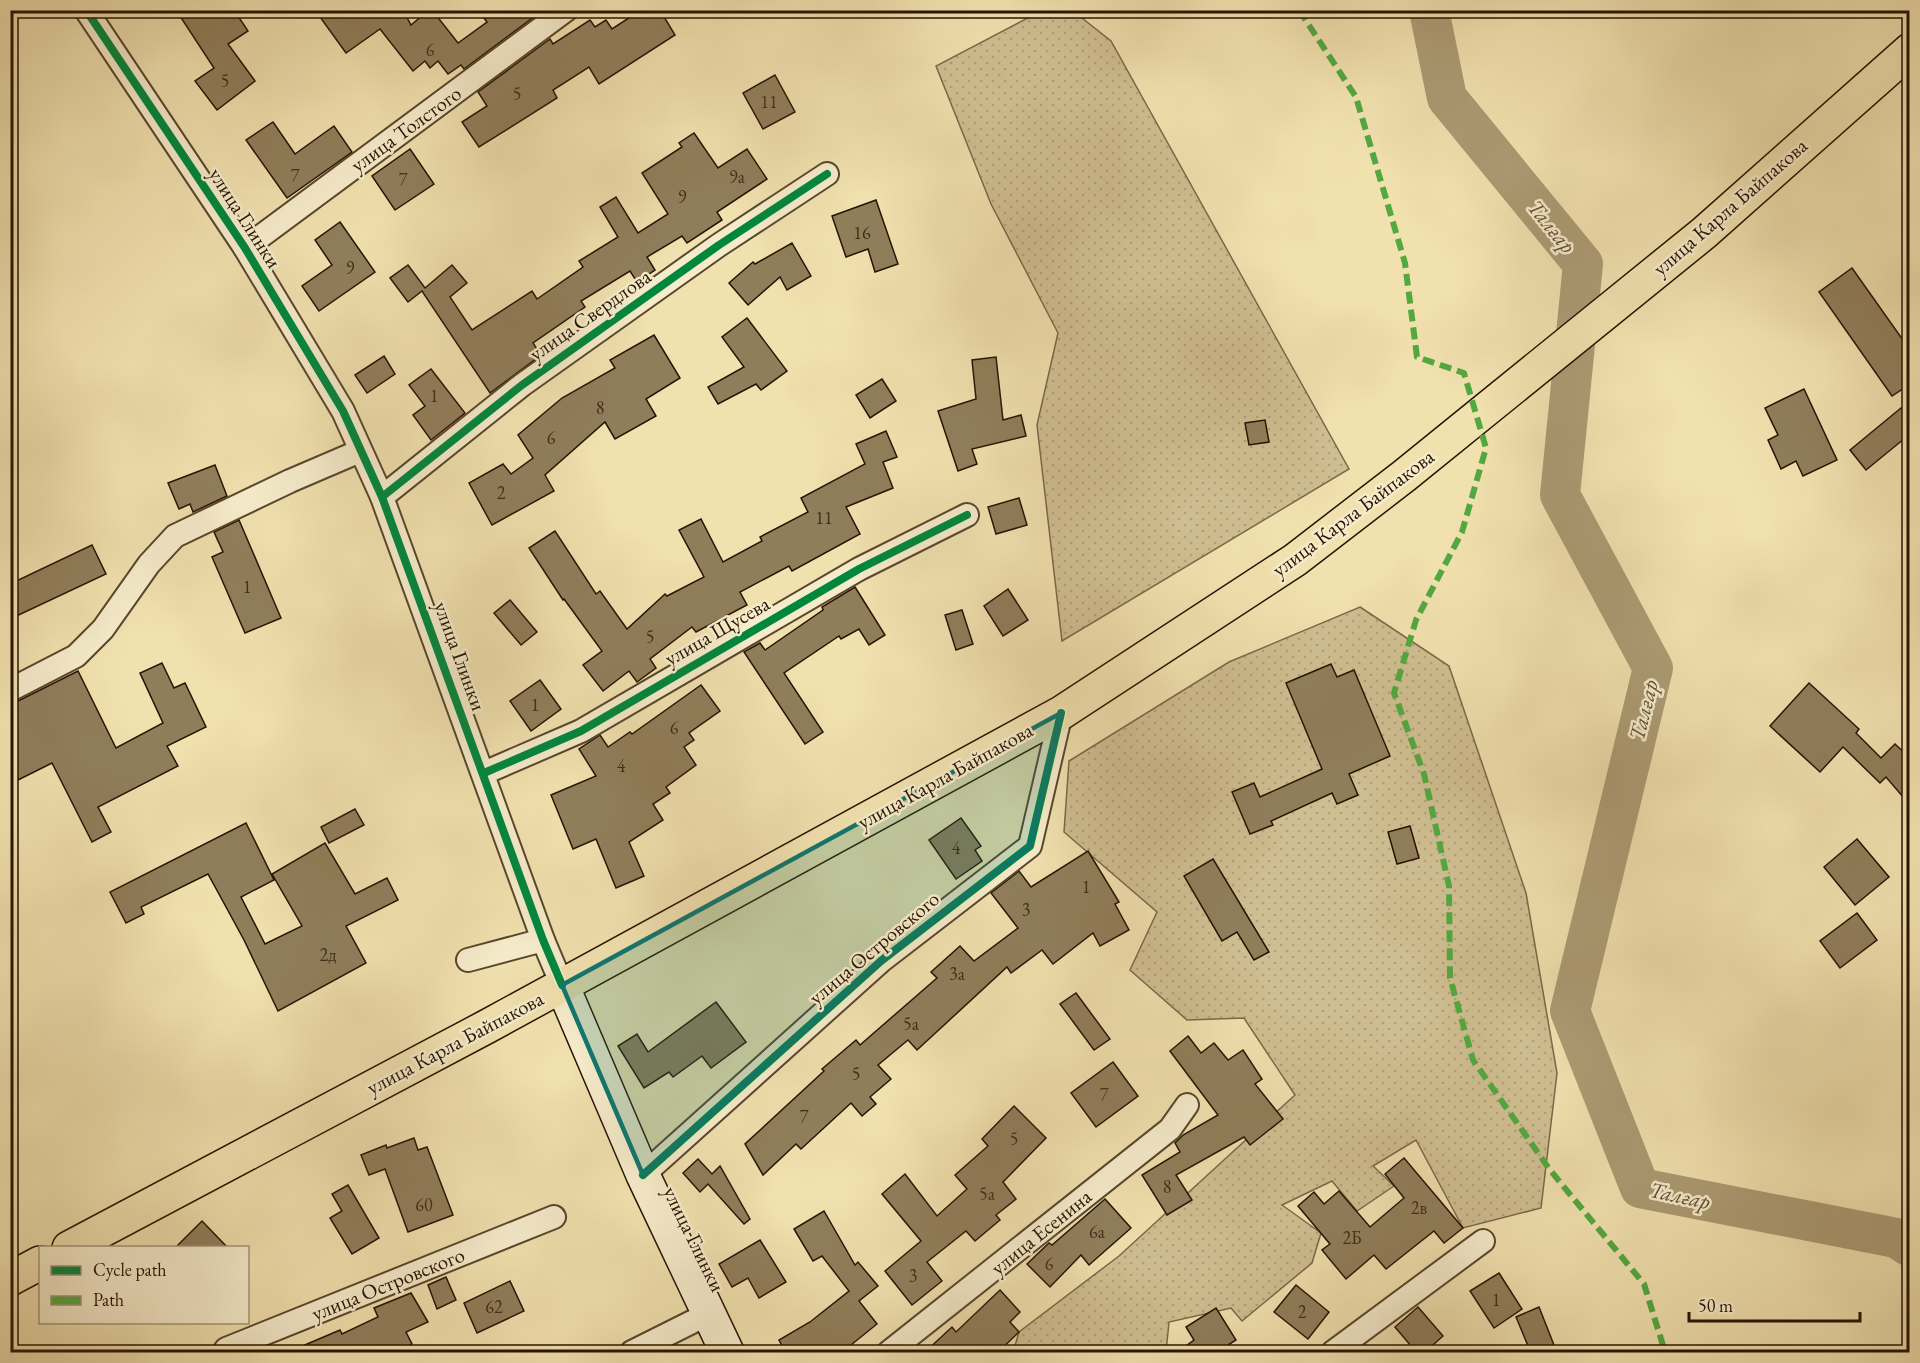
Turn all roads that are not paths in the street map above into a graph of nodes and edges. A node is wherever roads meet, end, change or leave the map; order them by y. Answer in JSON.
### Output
{"nodes":[{"id":1,"x":86,"y":10,"type":"edge"},
{"id":2,"x":566,"y":10,"type":"edge"},
{"id":3,"x":1910,"y":50,"type":"edge"},
{"id":4,"x":827,"y":174,"type":"dead end"},
{"id":5,"x":245,"y":248,"type":"junction"},
{"id":6,"x":360,"y":451,"type":"junction"},
{"id":7,"x":382,"y":497,"type":"junction"},
{"id":8,"x":967,"y":515,"type":"dead end"},
{"id":9,"x":10,"y":690,"type":"edge"},
{"id":10,"x":1061,"y":713,"type":"junction"},
{"id":11,"x":484,"y":773,"type":"junction"},
{"id":12,"x":543,"y":940,"type":"junction"},
{"id":13,"x":468,"y":960,"type":"dead end"},
{"id":14,"x":562,"y":985,"type":"junction"},
{"id":15,"x":1187,"y":1105,"type":"dead end"},
{"id":16,"x":643,"y":1175,"type":"junction"},
{"id":17,"x":554,"y":1217,"type":"dead end"},
{"id":18,"x":1483,"y":1241,"type":"dead end"},
{"id":19,"x":73,"y":1246,"type":"edge"},
{"id":20,"x":39,"y":1264,"type":"edge"},
{"id":21,"x":10,"y":1279,"type":"edge"},
{"id":22,"x":710,"y":1313,"type":"junction"},
{"id":23,"x":224,"y":1353,"type":"edge"},
{"id":24,"x":632,"y":1353,"type":"edge"},
{"id":25,"x":727,"y":1353,"type":"edge"},
{"id":26,"x":890,"y":1353,"type":"edge"},
{"id":27,"x":1333,"y":1353,"type":"edge"}],
"edges":[{"from":1,"to":5,"type":"street","name":"улица Глинки"},
{"from":2,"to":5,"type":"street","name":"улица Толстого"},
{"from":3,"to":10,"type":"main road","name":"улица Карла Байпакова"},
{"from":4,"to":7,"type":"street","name":"улица Свердлова"},
{"from":5,"to":6,"type":"street","name":"улица Глинки"},
{"from":6,"to":7,"type":"street","name":"улица Глинки"},
{"from":6,"to":9,"type":"street"},
{"from":7,"to":11,"type":"street","name":"улица Глинки"},
{"from":8,"to":11,"type":"street","name":"улица Щусева"},
{"from":10,"to":14,"type":"main road","name":"улица Карла Байпакова"},
{"from":10,"to":16,"type":"street","name":"улица Островского"},
{"from":11,"to":12,"type":"street","name":"улица Глинки"},
{"from":12,"to":13,"type":"street"},
{"from":12,"to":14,"type":"street","name":"улица Глинки"},
{"from":14,"to":16,"type":"main road","name":"улица Глинки"},
{"from":14,"to":19,"type":"main road","name":"улица Карла Байпакова"},
{"from":15,"to":26,"type":"street","name":"улица Есенина"},
{"from":16,"to":22,"type":"main road","name":"улица Глинки"},
{"from":17,"to":23,"type":"street","name":"улица Островского"},
{"from":18,"to":27,"type":"street"},
{"from":20,"to":21,"type":"main road"},
{"from":22,"to":24,"type":"street"},
{"from":22,"to":25,"type":"main road","name":"улица Глинки"}]}
